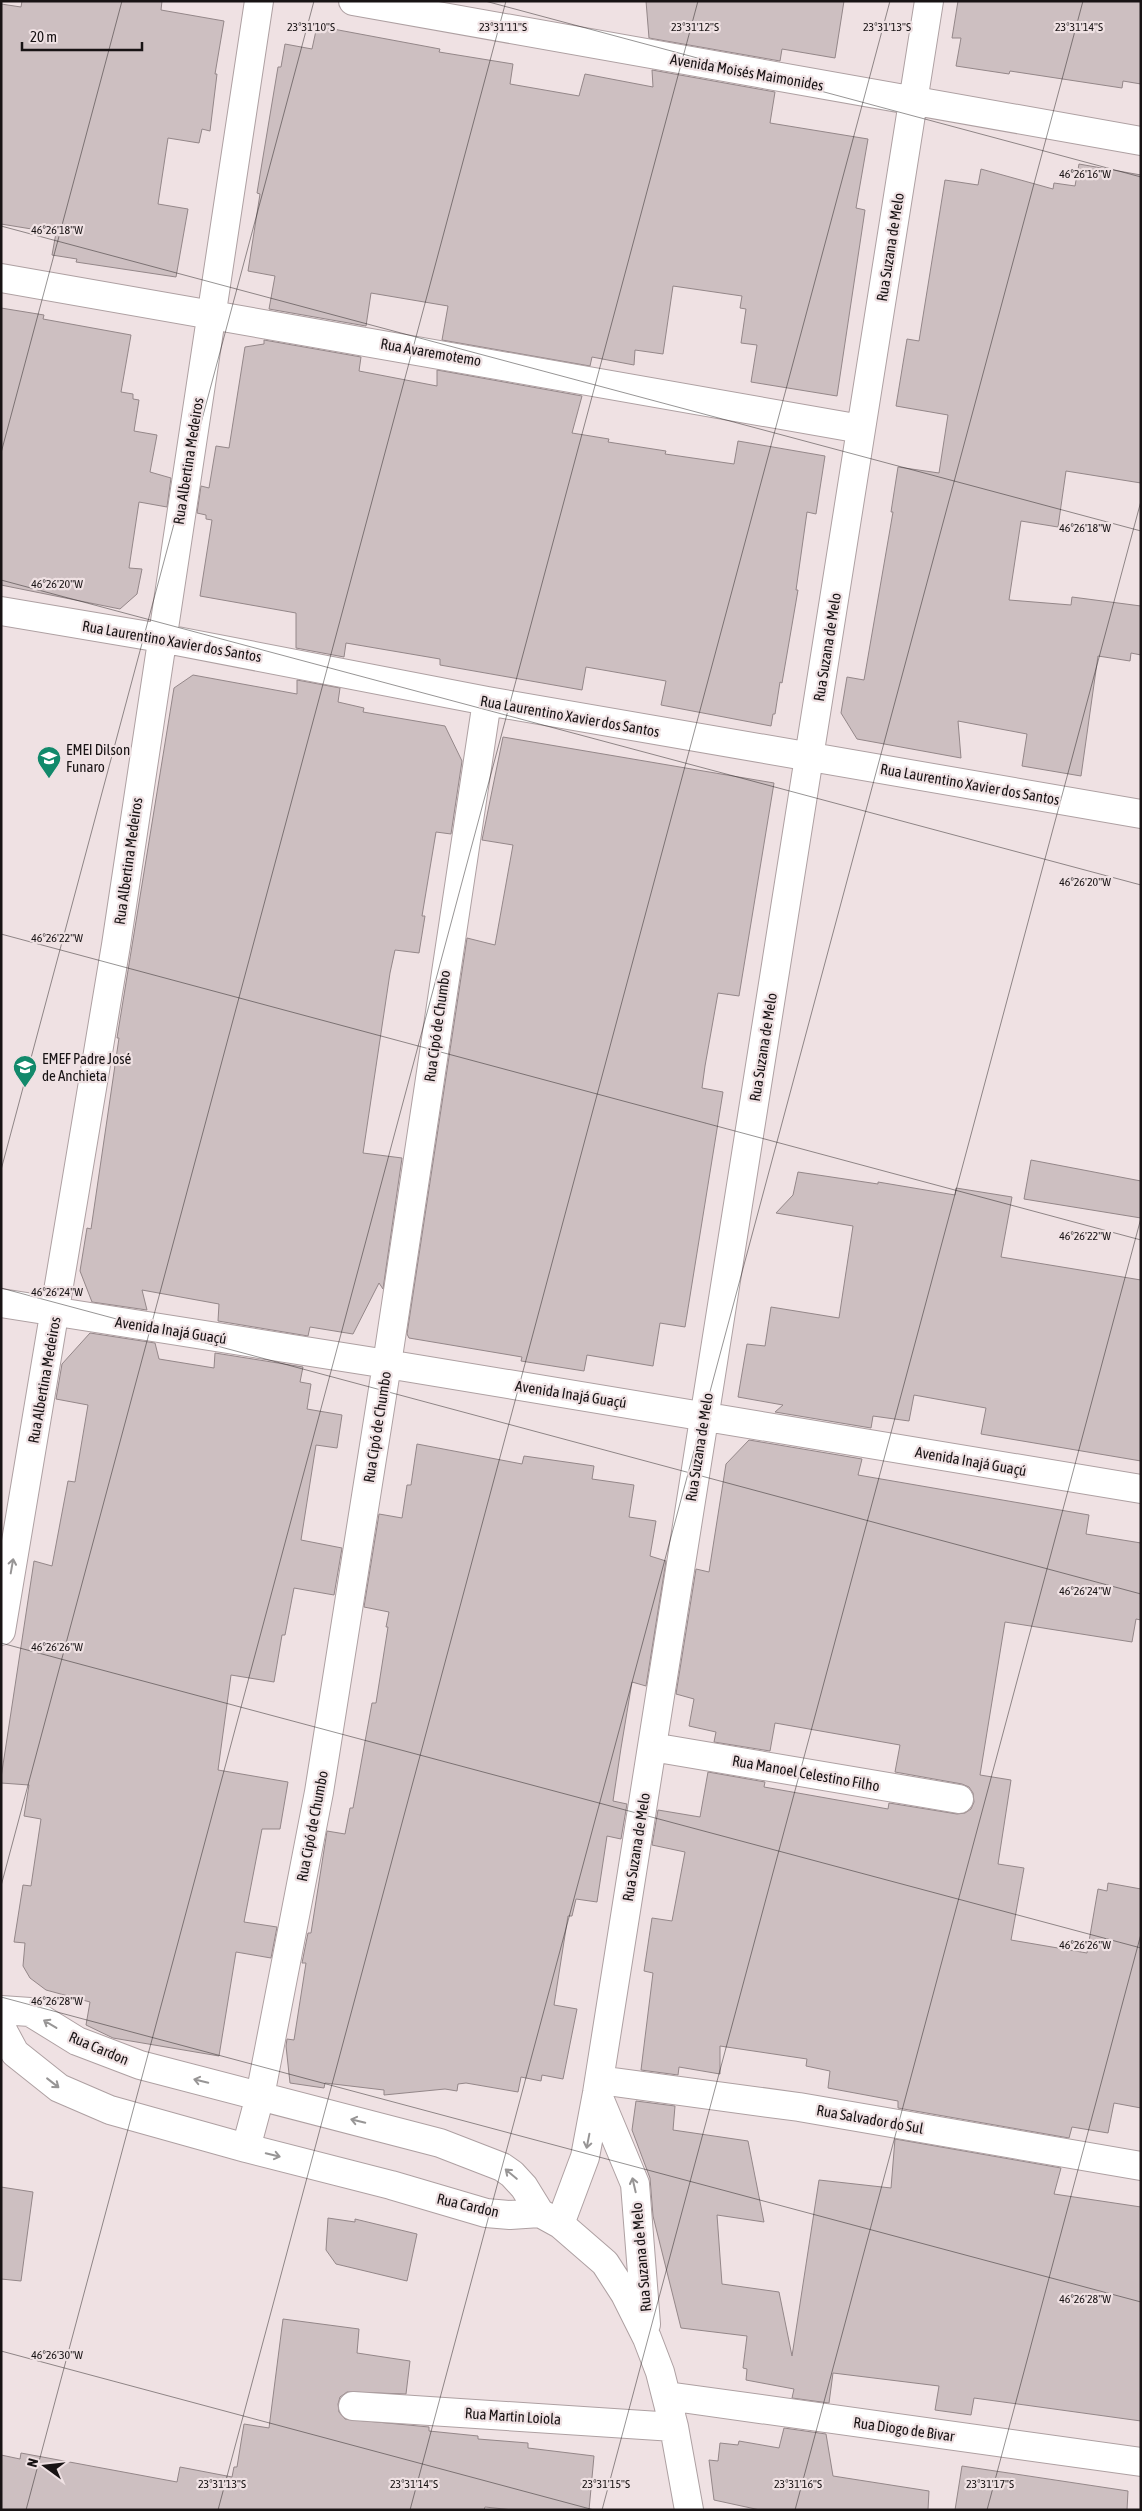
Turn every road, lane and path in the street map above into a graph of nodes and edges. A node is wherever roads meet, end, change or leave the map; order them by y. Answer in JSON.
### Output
{"nodes":[{"id":1,"x":259,"y":1,"type":"edge"},
{"id":2,"x":353,"y":1,"type":"edge"},
{"id":3,"x":929,"y":1,"type":"edge"},
{"id":4,"x":913,"y":101,"type":"junction"},
{"id":5,"x":1141,"y":141,"type":"edge"},
{"id":6,"x":1,"y":278,"type":"edge"},
{"id":7,"x":211,"y":314,"type":"junction"},
{"id":8,"x":861,"y":429,"type":"junction"},
{"id":9,"x":1,"y":611,"type":"edge"},
{"id":10,"x":161,"y":638,"type":"junction"},
{"id":11,"x":487,"y":701,"type":"junction"},
{"id":12,"x":809,"y":757,"type":"junction"},
{"id":13,"x":1141,"y":814,"type":"edge"},
{"id":14,"x":1,"y":1303,"type":"edge"},
{"id":15,"x":56,"y":1312,"type":"junction"},
{"id":16,"x":387,"y":1364,"type":"junction"},
{"id":17,"x":704,"y":1416,"type":"junction"},
{"id":18,"x":1141,"y":1489,"type":"edge"},
{"id":19,"x":1,"y":1631,"type":"edge"},
{"id":20,"x":652,"y":1747,"type":"junction"},
{"id":21,"x":959,"y":1799,"type":"dead end"},
{"id":22,"x":1,"y":2010,"type":"edge"},
{"id":23,"x":1,"y":2027,"type":"edge"},
{"id":24,"x":598,"y":2087,"type":"junction"},
{"id":25,"x":260,"y":2096,"type":"junction"},
{"id":26,"x":246,"y":2148,"type":"junction"},
{"id":27,"x":1141,"y":2166,"type":"edge"},
{"id":28,"x":550,"y":2218,"type":"junction"},
{"id":29,"x":648,"y":2338,"type":"junction"},
{"id":30,"x":667,"y":2396,"type":"junction"},
{"id":31,"x":353,"y":2406,"type":"dead end"},
{"id":32,"x":674,"y":2427,"type":"junction"},
{"id":33,"x":1141,"y":2462,"type":"edge"},
{"id":34,"x":690,"y":2510,"type":"edge"}],
"edges":[{"from":1,"to":7,"type":"street","name":"Rua Albertina Medeiros"},
{"from":2,"to":4,"type":"street","name":"Avenida Moisés Maimonides"},
{"from":3,"to":4,"type":"street","name":"Rua Suzana de Melo"},
{"from":4,"to":5,"type":"street","name":"Avenida Moisés Maimonides"},
{"from":4,"to":8,"type":"street","name":"Rua Suzana de Melo"},
{"from":6,"to":7,"type":"street","name":"Rua Avaremotemo"},
{"from":7,"to":8,"type":"street","name":"Rua Avaremotemo"},
{"from":7,"to":10,"type":"street","name":"Rua Albertina Medeiros"},
{"from":8,"to":12,"type":"street","name":"Rua Suzana de Melo"},
{"from":9,"to":10,"type":"street","name":"Rua Laurentino Xavier dos Santos"},
{"from":10,"to":11,"type":"street","name":"Rua Laurentino Xavier dos Santos"},
{"from":10,"to":15,"type":"street","name":"Rua Albertina Medeiros"},
{"from":11,"to":12,"type":"street","name":"Rua Laurentino Xavier dos Santos"},
{"from":11,"to":16,"type":"street","name":"Rua Cipó de Chumbo"},
{"from":12,"to":13,"type":"street","name":"Rua Laurentino Xavier dos Santos"},
{"from":12,"to":17,"type":"street","name":"Rua Suzana de Melo"},
{"from":14,"to":15,"type":"street","name":"Avenida Inajá Guaçú"},
{"from":15,"to":16,"type":"street","name":"Avenida Inajá Guaçú"},
{"from":19,"to":15,"type":"street","name":"Rua Albertina Medeiros","one_way":true},
{"from":16,"to":17,"type":"street","name":"Avenida Inajá Guaçú"},
{"from":16,"to":25,"type":"street","name":"Rua Cipó de Chumbo"},
{"from":17,"to":18,"type":"street","name":"Avenida Inajá Guaçú"},
{"from":17,"to":20,"type":"street","name":"Rua Suzana de Melo"},
{"from":20,"to":21,"type":"street","name":"Rua Manoel Celestino Filho"},
{"from":20,"to":24,"type":"street","name":"Rua Suzana de Melo"},
{"from":25,"to":22,"type":"street","name":"Rua Cardon","one_way":true},
{"from":23,"to":26,"type":"street","name":"Rua Cardon","one_way":true},
{"from":24,"to":27,"type":"street","name":"Rua Salvador do Sul"},
{"from":24,"to":28,"type":"street","name":"Rua Suzana de Melo","one_way":true},
{"from":29,"to":24,"type":"street","name":"Rua Suzana de Melo","one_way":true},
{"from":25,"to":26,"type":"street","name":"Rua Cipó de Chumbo"},
{"from":28,"to":25,"type":"street","name":"Rua Cardon","one_way":true},
{"from":26,"to":28,"type":"street","name":"Rua Cardon","one_way":true},
{"from":28,"to":29,"type":"street","name":"Rua Suzana de Melo"},
{"from":29,"to":30,"type":"street","name":"Rua Suzana de Melo"},
{"from":30,"to":32,"type":"street","name":"Rua Suzana de Melo"},
{"from":30,"to":33,"type":"street","name":"Rua Diogo de Bivar"},
{"from":31,"to":32,"type":"street","name":"Rua Martin Loiola"},
{"from":32,"to":34,"type":"street","name":"Rua Suzana de Melo"}]}
